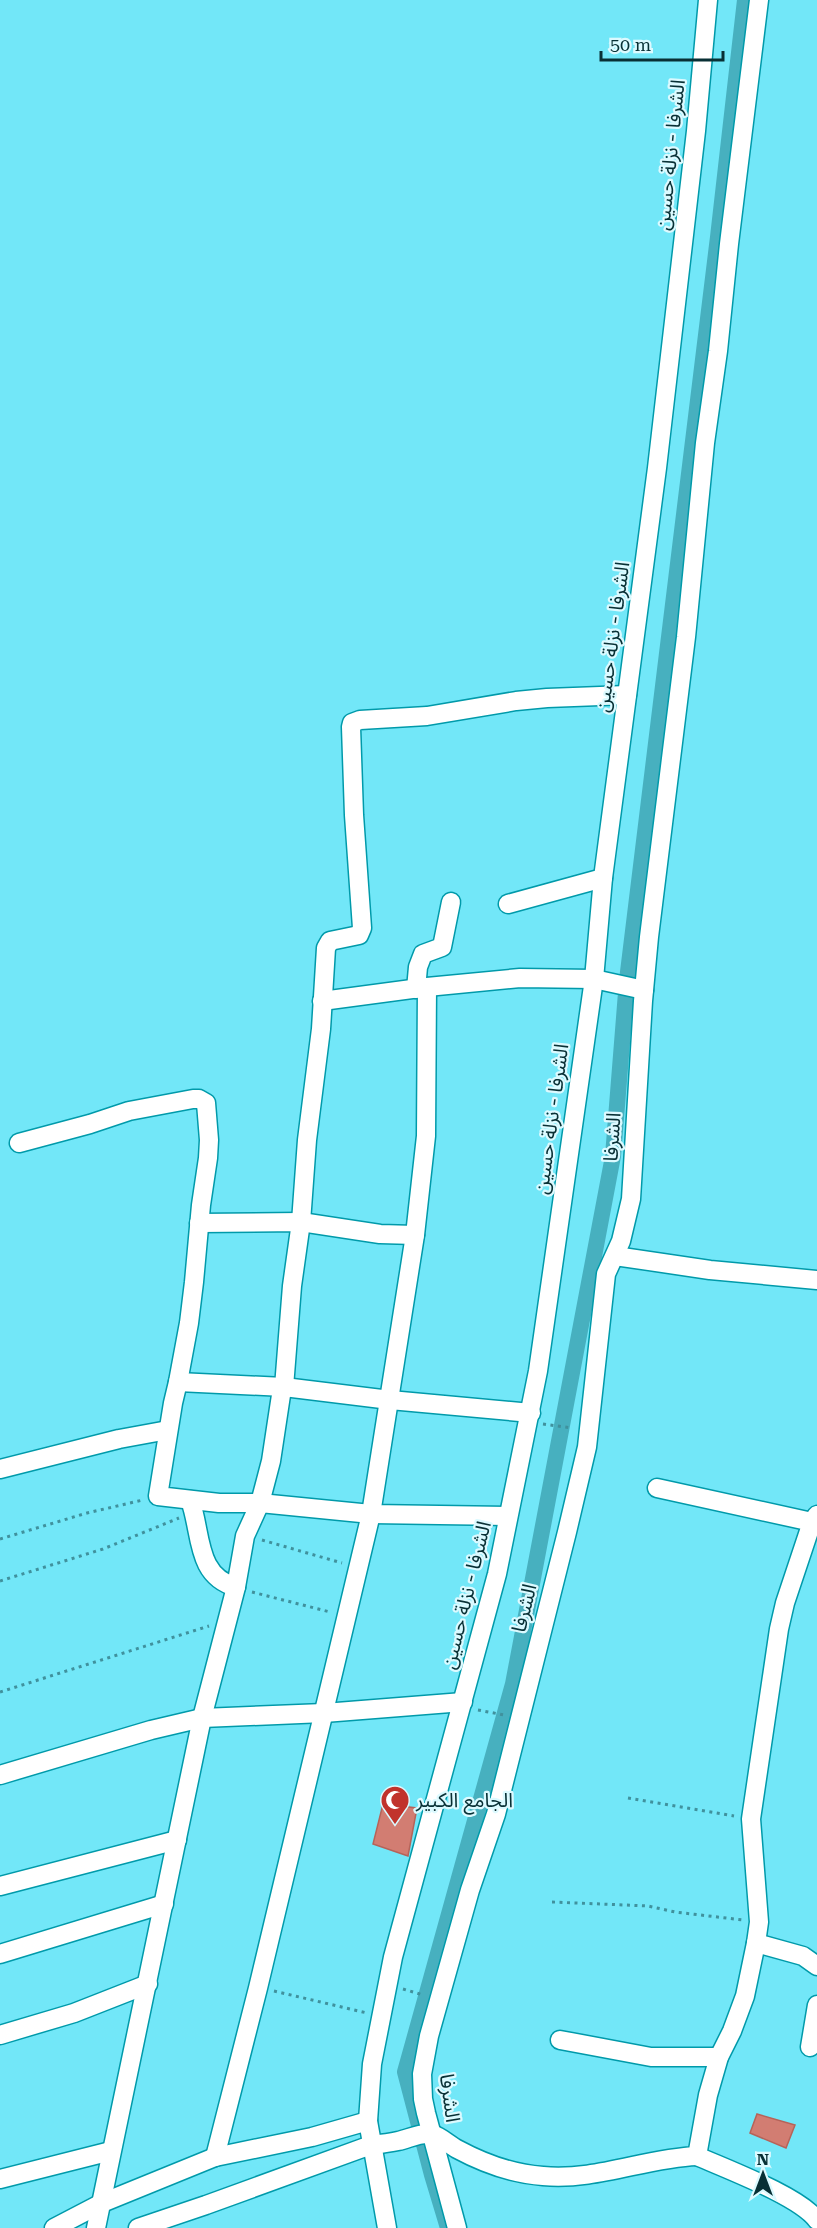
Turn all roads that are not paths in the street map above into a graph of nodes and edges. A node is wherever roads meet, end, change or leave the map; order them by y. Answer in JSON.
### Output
{"nodes":[{"id":1,"x":708,"y":0,"type":"edge"},
{"id":2,"x":759,"y":0,"type":"edge"},
{"id":3,"x":627,"y":695,"type":"junction"},
{"id":4,"x":603,"y":878,"type":"junction"},
{"id":5,"x":451,"y":902,"type":"dead end"},
{"id":6,"x":508,"y":904,"type":"dead end"},
{"id":7,"x":594,"y":979,"type":"junction"},
{"id":8,"x":422,"y":988,"type":"junction"},
{"id":9,"x":640,"y":989,"type":"junction"},
{"id":10,"x":322,"y":1001,"type":"junction"},
{"id":11,"x":19,"y":1143,"type":"dead end"},
{"id":12,"x":301,"y":1222,"type":"junction"},
{"id":13,"x":199,"y":1223,"type":"junction"},
{"id":14,"x":415,"y":1235,"type":"junction"},
{"id":15,"x":615,"y":1256,"type":"junction"},
{"id":16,"x":817,"y":1280,"type":"edge"},
{"id":17,"x":178,"y":1382,"type":"junction"},
{"id":18,"x":284,"y":1387,"type":"junction"},
{"id":19,"x":390,"y":1400,"type":"junction"},
{"id":20,"x":531,"y":1413,"type":"junction"},
{"id":21,"x":168,"y":1430,"type":"junction"},
{"id":22,"x":0,"y":1469,"type":"edge"},
{"id":23,"x":657,"y":1488,"type":"dead end"},
{"id":24,"x":260,"y":1503,"type":"junction"},
{"id":25,"x":192,"y":1506,"type":"junction"},
{"id":26,"x":371,"y":1514,"type":"junction"},
{"id":27,"x":508,"y":1516,"type":"junction"},
{"id":28,"x":815,"y":1519,"type":"edge"},
{"id":29,"x":236,"y":1587,"type":"junction"},
{"id":30,"x":463,"y":1702,"type":"junction"},
{"id":31,"x":324,"y":1713,"type":"junction"},
{"id":32,"x":202,"y":1718,"type":"junction"},
{"id":33,"x":0,"y":1775,"type":"edge"},
{"id":34,"x":177,"y":1840,"type":"junction"},
{"id":35,"x":0,"y":1886,"type":"edge"},
{"id":36,"x":164,"y":1904,"type":"junction"},
{"id":37,"x":756,"y":1943,"type":"junction"},
{"id":38,"x":0,"y":1954,"type":"edge"},
{"id":39,"x":817,"y":1966,"type":"edge"},
{"id":40,"x":148,"y":1984,"type":"junction"},
{"id":41,"x":817,"y":2005,"type":"edge"},
{"id":42,"x":0,"y":2035,"type":"edge"},
{"id":43,"x":560,"y":2040,"type":"dead end"},
{"id":44,"x":810,"y":2047,"type":"dead end"},
{"id":45,"x":719,"y":2057,"type":"junction"},
{"id":46,"x":368,"y":2121,"type":"junction"},
{"id":47,"x":428,"y":2134,"type":"junction"},
{"id":48,"x":371,"y":2145,"type":"junction"},
{"id":49,"x":111,"y":2151,"type":"junction"},
{"id":50,"x":697,"y":2156,"type":"junction"},
{"id":51,"x":215,"y":2157,"type":"junction"},
{"id":52,"x":0,"y":2179,"type":"edge"},
{"id":53,"x":102,"y":2203,"type":"junction"},
{"id":54,"x":817,"y":2220,"type":"edge"},
{"id":55,"x":54,"y":2228,"type":"edge"},
{"id":56,"x":96,"y":2228,"type":"edge"},
{"id":57,"x":138,"y":2228,"type":"edge"},
{"id":58,"x":387,"y":2228,"type":"edge"},
{"id":59,"x":457,"y":2228,"type":"edge"}],
"edges":[{"from":1,"to":3,"type":"street","name":"الشرفا - نزلة حسين"},
{"from":2,"to":9,"type":"street","name":"الشرفا"},
{"from":3,"to":4,"type":"street","name":"الشرفا - نزلة حسين"},
{"from":3,"to":10,"type":"street"},
{"from":4,"to":6,"type":"street"},
{"from":4,"to":7,"type":"street","name":"الشرفا - نزلة حسين"},
{"from":5,"to":8,"type":"street"},
{"from":7,"to":8,"type":"street"},
{"from":7,"to":9,"type":"street"},
{"from":7,"to":20,"type":"street","name":"الشرفا - نزلة حسين"},
{"from":8,"to":10,"type":"street"},
{"from":8,"to":14,"type":"street"},
{"from":9,"to":15,"type":"street","name":"الشرفا"},
{"from":10,"to":12,"type":"street"},
{"from":11,"to":13,"type":"street"},
{"from":12,"to":13,"type":"street"},
{"from":12,"to":14,"type":"street"},
{"from":12,"to":18,"type":"street"},
{"from":13,"to":17,"type":"street"},
{"from":14,"to":19,"type":"street"},
{"from":15,"to":16,"type":"street"},
{"from":15,"to":47,"type":"street","name":"الشرفا"},
{"from":17,"to":18,"type":"street"},
{"from":17,"to":21,"type":"street"},
{"from":18,"to":19,"type":"street"},
{"from":18,"to":24,"type":"street"},
{"from":19,"to":20,"type":"street"},
{"from":19,"to":26,"type":"street"},
{"from":20,"to":27,"type":"street","name":"الشرفا - نزلة حسين"},
{"from":21,"to":22,"type":"street"},
{"from":21,"to":25,"type":"street"},
{"from":23,"to":28,"type":"street"},
{"from":24,"to":25,"type":"street"},
{"from":24,"to":26,"type":"street"},
{"from":24,"to":29,"type":"street"},
{"from":25,"to":29,"type":"street"},
{"from":26,"to":27,"type":"street"},
{"from":26,"to":31,"type":"street"},
{"from":27,"to":30,"type":"street","name":"الشرفا - نزلة حسين"},
{"from":28,"to":37,"type":"street"},
{"from":29,"to":32,"type":"street"},
{"from":30,"to":31,"type":"street"},
{"from":30,"to":46,"type":"street","name":"الشرفا - نزلة حسين"},
{"from":31,"to":32,"type":"street"},
{"from":31,"to":51,"type":"street"},
{"from":32,"to":33,"type":"street"},
{"from":32,"to":34,"type":"street"},
{"from":34,"to":35,"type":"street"},
{"from":34,"to":36,"type":"street"},
{"from":36,"to":38,"type":"street"},
{"from":36,"to":40,"type":"street"},
{"from":37,"to":39,"type":"street"},
{"from":37,"to":45,"type":"street"},
{"from":40,"to":42,"type":"street"},
{"from":40,"to":49,"type":"street"},
{"from":41,"to":44,"type":"street"},
{"from":43,"to":45,"type":"street"},
{"from":45,"to":50,"type":"street"},
{"from":46,"to":48,"type":"street","name":"الشرفا - نزلة حسين"},
{"from":46,"to":51,"type":"street"},
{"from":47,"to":48,"type":"street"},
{"from":47,"to":50,"type":"street"},
{"from":47,"to":59,"type":"street","name":"الشرفا"},
{"from":48,"to":57,"type":"street"},
{"from":48,"to":58,"type":"street","name":"الشرفا - نزلة حسين"},
{"from":49,"to":52,"type":"street"},
{"from":49,"to":53,"type":"street"},
{"from":50,"to":54,"type":"street"},
{"from":51,"to":53,"type":"street"},
{"from":53,"to":55,"type":"street"},
{"from":53,"to":56,"type":"street"}]}
